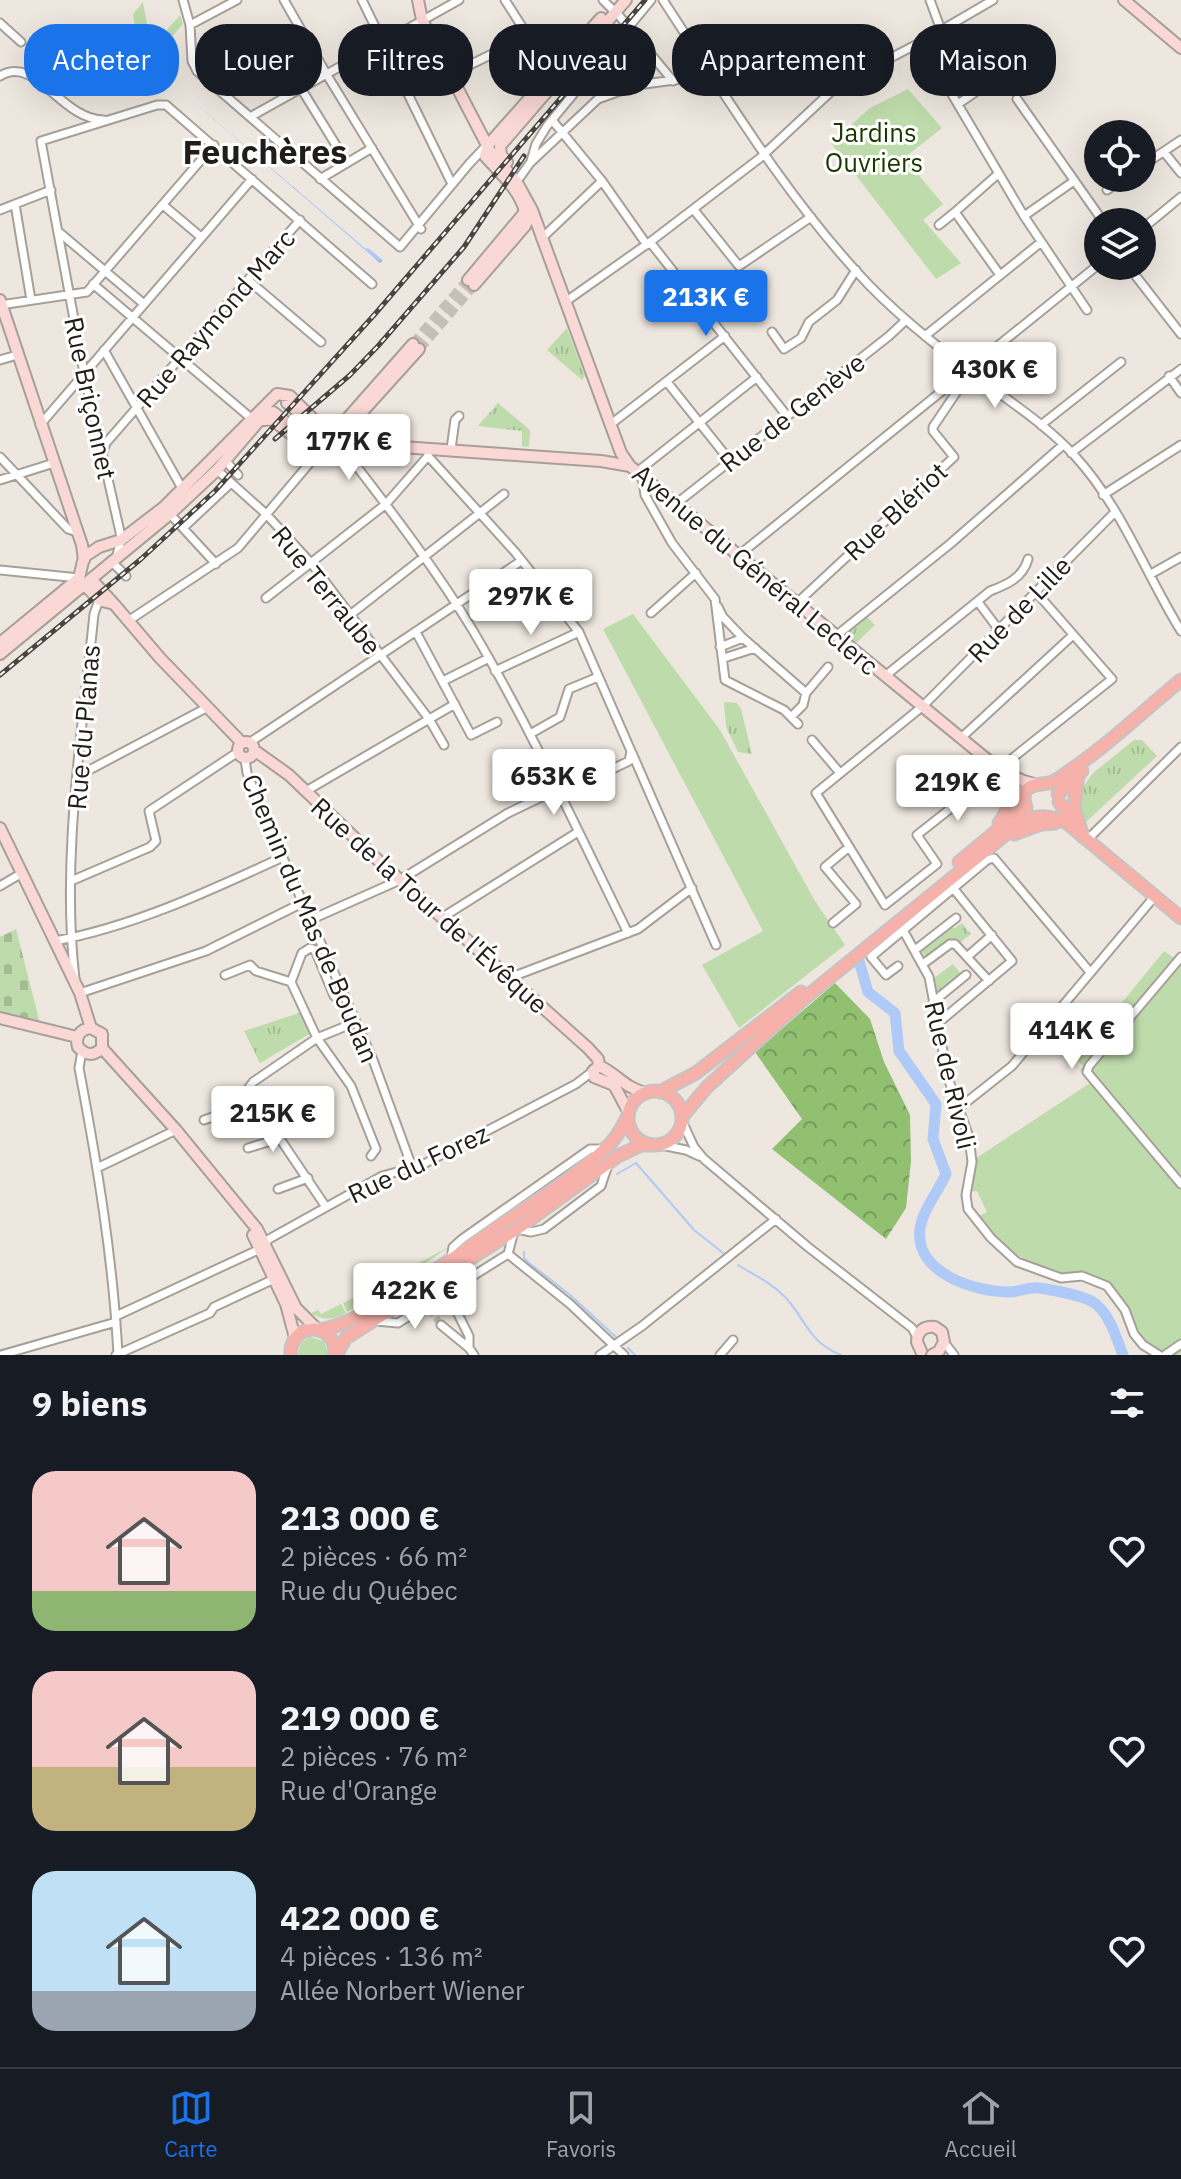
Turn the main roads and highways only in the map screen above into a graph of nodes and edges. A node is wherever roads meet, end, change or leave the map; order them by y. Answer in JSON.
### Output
{"nodes":[{"id":1,"x":418,"y":0,"type":"edge"},
{"id":2,"x":626,"y":0,"type":"edge"},
{"id":3,"x":1124,"y":0,"type":"edge"},
{"id":4,"x":1137,"y":4,"type":"edge"},
{"id":5,"x":612,"y":5,"type":"edge"},
{"id":6,"x":1181,"y":48,"type":"edge"},
{"id":7,"x":494,"y":146,"type":"junction"},
{"id":8,"x":528,"y":211,"type":"junction"},
{"id":9,"x":471,"y":282,"type":"tunnel mouth"},
{"id":10,"x":1,"y":303,"type":"edge"},
{"id":11,"x":416,"y":347,"type":"tunnel mouth"},
{"id":12,"x":254,"y":422,"type":"junction"},
{"id":13,"x":330,"y":438,"type":"junction"},
{"id":14,"x":309,"y":440,"type":"junction"},
{"id":15,"x":636,"y":471,"type":"junction"},
{"id":16,"x":84,"y":561,"type":"junction"},
{"id":17,"x":88,"y":580,"type":"junction"},
{"id":18,"x":114,"y":604,"type":"junction"},
{"id":19,"x":1,"y":639,"type":"edge"},
{"id":20,"x":0,"y":654,"type":"edge"},
{"id":21,"x":1181,"y":680,"type":"edge"},
{"id":22,"x":1181,"y":689,"type":"edge"},
{"id":23,"x":999,"y":768,"type":"junction"},
{"id":24,"x":1078,"y":774,"type":"junction"},
{"id":25,"x":1048,"y":783,"type":"junction"},
{"id":26,"x":1034,"y":784,"type":"junction"},
{"id":27,"x":1058,"y":798,"type":"junction"},
{"id":28,"x":1024,"y":802,"type":"junction"},
{"id":29,"x":1042,"y":816,"type":"junction"},
{"id":30,"x":0,"y":828,"type":"edge"},
{"id":31,"x":1085,"y":839,"type":"junction"},
{"id":32,"x":977,"y":847,"type":"junction"},
{"id":33,"x":1181,"y":918,"type":"edge"},
{"id":34,"x":866,"y":948,"type":"junction"},
{"id":35,"x":0,"y":1018,"type":"edge"},
{"id":36,"x":91,"y":1028,"type":"junction"},
{"id":37,"x":77,"y":1037,"type":"junction"},
{"id":38,"x":102,"y":1048,"type":"junction"},
{"id":39,"x":600,"y":1074,"type":"junction"},
{"id":40,"x":660,"y":1092,"type":"junction"},
{"id":41,"x":646,"y":1093,"type":"junction"},
{"id":42,"x":628,"y":1114,"type":"junction"},
{"id":43,"x":682,"y":1119,"type":"junction"},
{"id":44,"x":657,"y":1145,"type":"junction"},
{"id":45,"x":263,"y":1246,"type":"junction"},
{"id":46,"x":318,"y":1330,"type":"junction"},
{"id":47,"x":293,"y":1345,"type":"edge"},
{"id":48,"x":932,"y":1351,"type":"edge"},
{"id":49,"x":281,"y":1355,"type":"edge"},
{"id":50,"x":336,"y":1355,"type":"edge"}],
"edges":[{"from":1,"to":7,"type":"main road"},
{"from":2,"to":5,"type":"main road"},
{"from":3,"to":4,"type":"main road"},
{"from":4,"to":6,"type":"main road"},
{"from":5,"to":7,"type":"main road"},
{"from":5,"to":7,"type":"main road"},
{"from":7,"to":8,"type":"main road","name":"Avenue du Général Leclerc"},
{"from":7,"to":8,"type":"main road"},
{"from":8,"to":9,"type":"main road"},
{"from":8,"to":15,"type":"main road","name":"Avenue du Général Leclerc"},
{"from":10,"to":16,"type":"main road"},
{"from":11,"to":13,"type":"main road"},
{"from":12,"to":13,"type":"main road"},
{"from":12,"to":14,"type":"main road"},
{"from":12,"to":14,"type":"main road"},
{"from":12,"to":16,"type":"main road"},
{"from":12,"to":17,"type":"main road"},
{"from":13,"to":14,"type":"main road"},
{"from":13,"to":15,"type":"main road"},
{"from":15,"to":23,"type":"main road","name":"Avenue du Général Leclerc"},
{"from":16,"to":17,"type":"main road"},
{"from":16,"to":17,"type":"main road"},
{"from":17,"to":18,"type":"main road","name":"Rue de la Tour de l'Évêque"},
{"from":17,"to":18,"type":"main road"},
{"from":17,"to":19,"type":"main road"},
{"from":17,"to":20,"type":"main road"},
{"from":18,"to":39,"type":"main road","name":"Rue de la Tour de l'Évêque"},
{"from":21,"to":25,"type":"main road"},
{"from":22,"to":24,"type":"main road"},
{"from":23,"to":26,"type":"main road","name":"Avenue du Général Leclerc"},
{"from":23,"to":28,"type":"main road","name":"Avenue du Général Leclerc"},
{"from":23,"to":32,"type":"main road"},
{"from":24,"to":27,"type":"main road"},
{"from":24,"to":31,"type":"main road"},
{"from":25,"to":26,"type":"main road"},
{"from":25,"to":27,"type":"main road"},
{"from":26,"to":28,"type":"main road"},
{"from":27,"to":29,"type":"main road"},
{"from":27,"to":31,"type":"main road"},
{"from":28,"to":29,"type":"main road"},
{"from":28,"to":32,"type":"main road"},
{"from":29,"to":31,"type":"main road"},
{"from":29,"to":34,"type":"main road"},
{"from":30,"to":36,"type":"main road"},
{"from":31,"to":33,"type":"main road"},
{"from":31,"to":34,"type":"main road"},
{"from":32,"to":40,"type":"main road"},
{"from":34,"to":43,"type":"main road"},
{"from":35,"to":37,"type":"main road"},
{"from":36,"to":37,"type":"main road"},
{"from":36,"to":38,"type":"main road"},
{"from":37,"to":38,"type":"main road"},
{"from":38,"to":45,"type":"main road"},
{"from":39,"to":41,"type":"main road"},
{"from":39,"to":42,"type":"main road","name":"Rue de la Tour de l'Évêque"},
{"from":40,"to":41,"type":"main road"},
{"from":40,"to":43,"type":"main road"},
{"from":41,"to":42,"type":"main road"},
{"from":42,"to":44,"type":"main road"},
{"from":42,"to":46,"type":"main road"},
{"from":43,"to":44,"type":"main road"},
{"from":44,"to":50,"type":"main road"},
{"from":45,"to":46,"type":"main road"},
{"from":45,"to":47,"type":"main road"},
{"from":46,"to":47,"type":"main road"},
{"from":46,"to":50,"type":"main road"},
{"from":47,"to":49,"type":"main road"},
{"from":48,"to":48,"type":"main road"}]}
